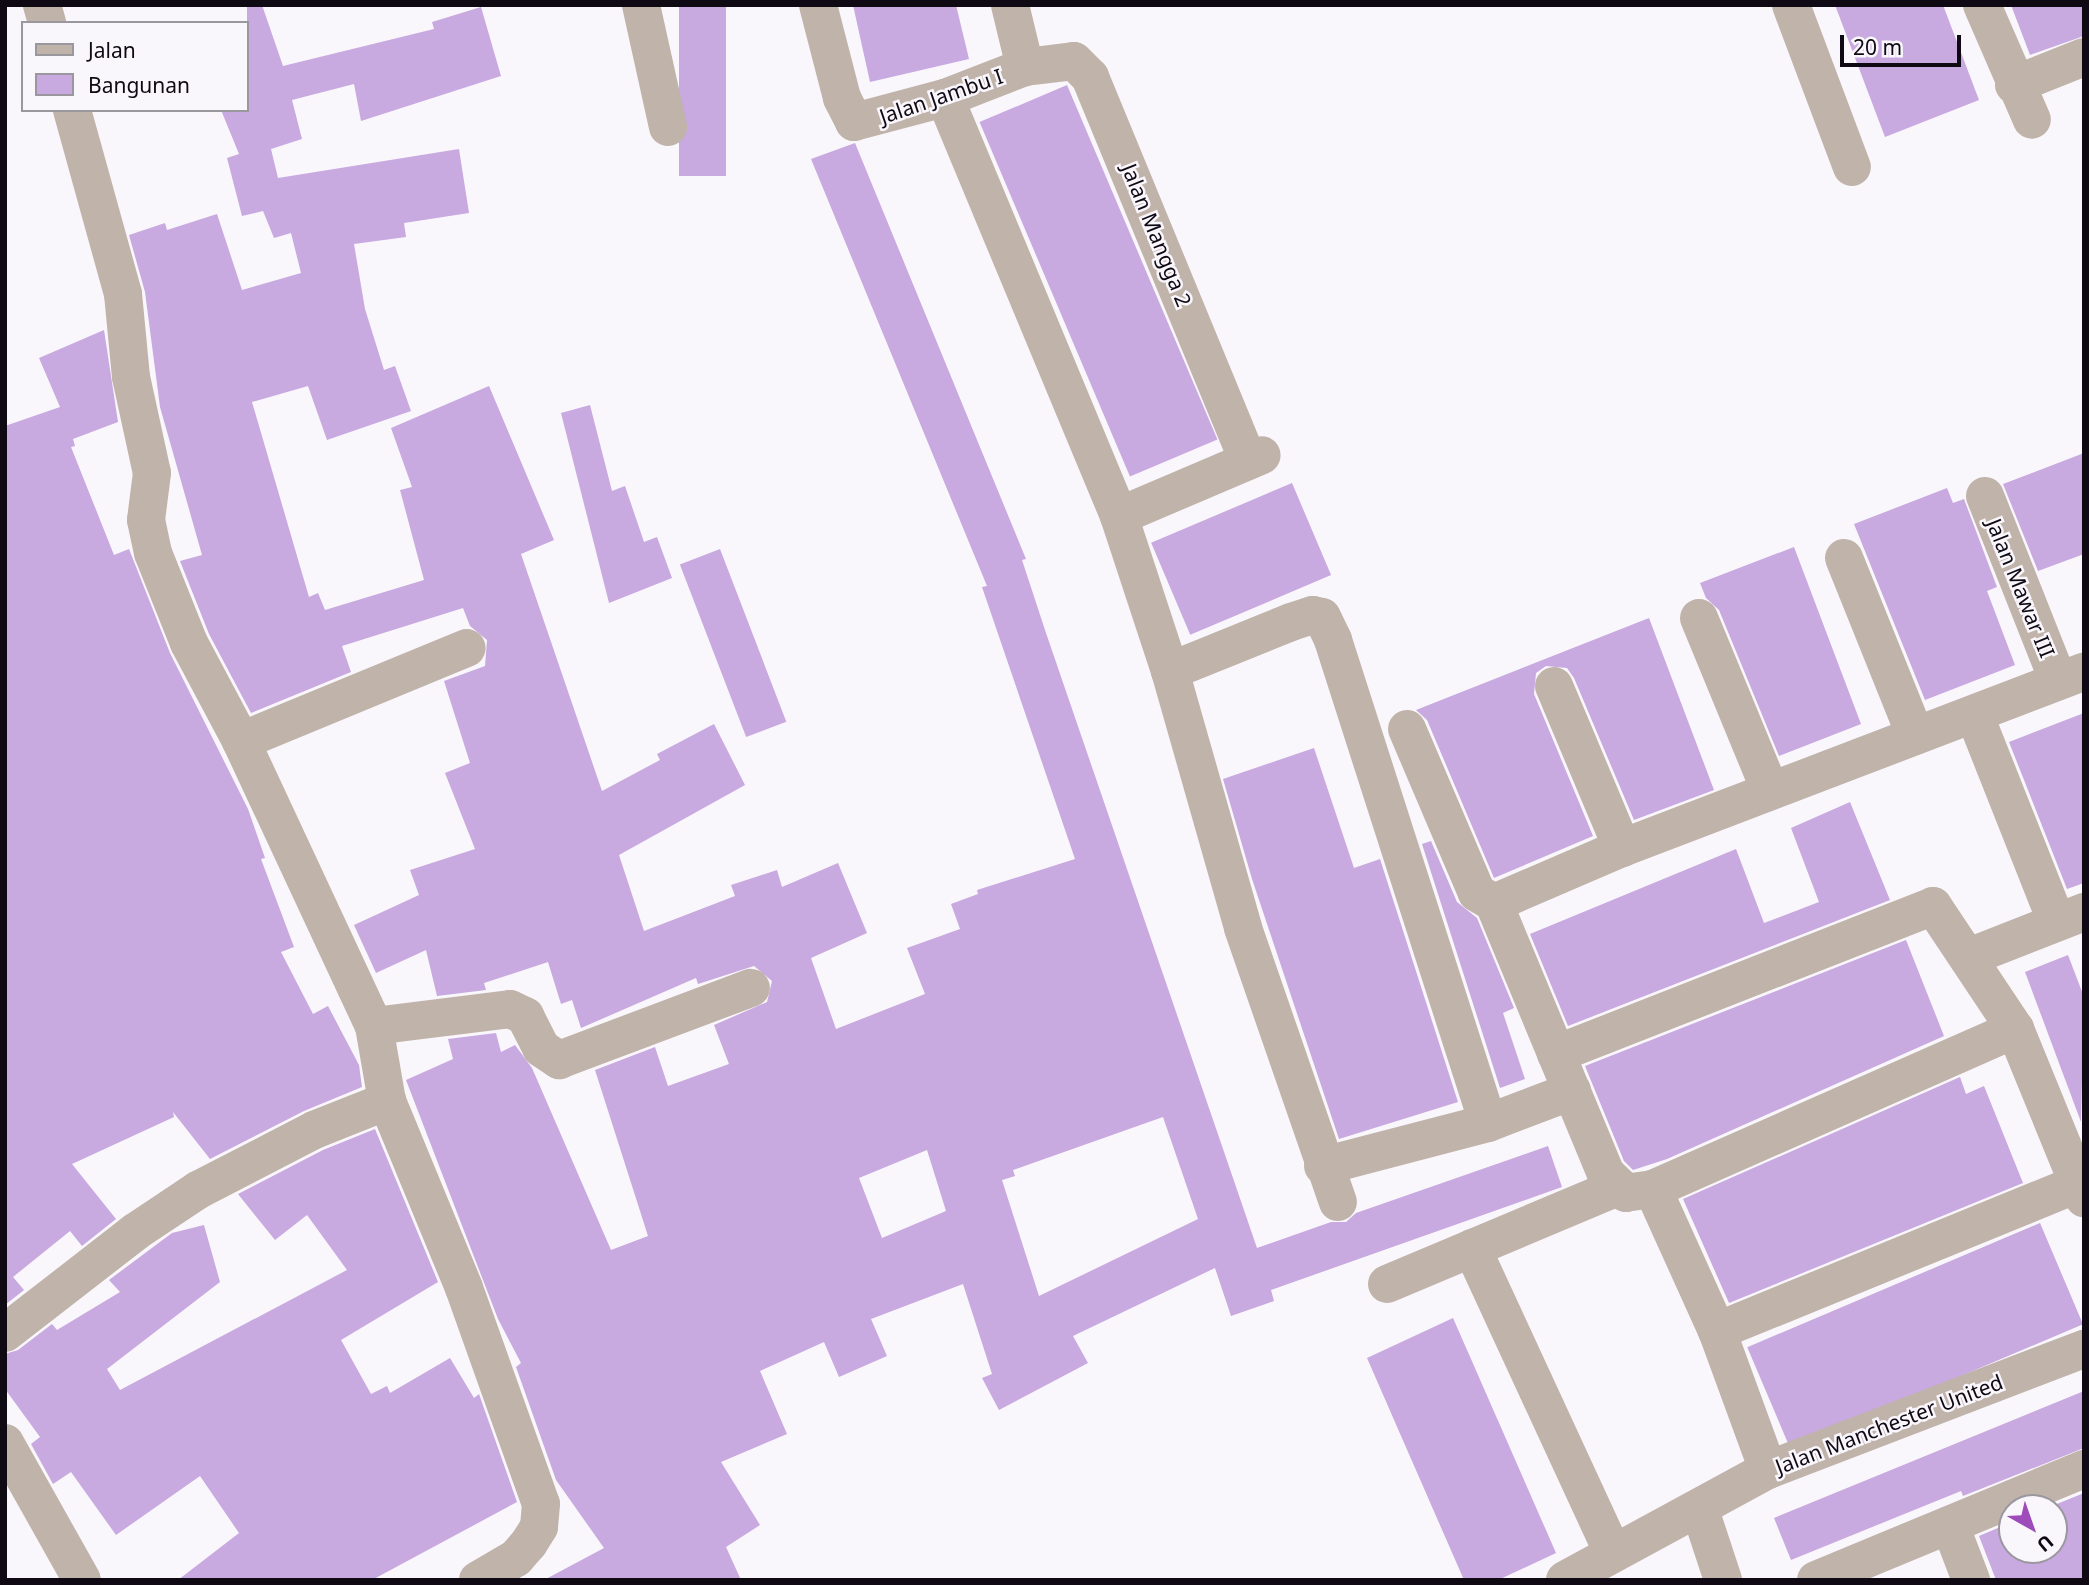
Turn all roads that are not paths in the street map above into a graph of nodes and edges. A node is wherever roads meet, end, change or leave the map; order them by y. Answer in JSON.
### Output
{"nodes":[{"id":1,"x":641,"y":5,"type":"edge"},
{"id":2,"x":818,"y":5,"type":"edge"},
{"id":3,"x":1010,"y":5,"type":"edge"},
{"id":4,"x":1791,"y":5,"type":"edge"},
{"id":5,"x":1982,"y":5,"type":"edge"},
{"id":6,"x":2084,"y":57,"type":"edge"},
{"id":7,"x":1025,"y":67,"type":"junction"},
{"id":8,"x":2014,"y":85,"type":"junction"},
{"id":9,"x":944,"y":98,"type":"junction"},
{"id":10,"x":73,"y":112,"type":"edge"},
{"id":11,"x":2032,"y":120,"type":"dead end"},
{"id":12,"x":668,"y":127,"type":"dead end"},
{"id":13,"x":1852,"y":167,"type":"dead end"},
{"id":14,"x":1985,"y":496,"type":"dead end"},
{"id":15,"x":1119,"y":516,"type":"junction"},
{"id":16,"x":1844,"y":558,"type":"dead end"},
{"id":17,"x":1699,"y":618,"type":"dead end"},
{"id":18,"x":467,"y":648,"type":"dead end"},
{"id":19,"x":1170,"y":671,"type":"junction"},
{"id":20,"x":2071,"y":676,"type":"edge"},
{"id":21,"x":1554,"y":686,"type":"dead end"},
{"id":22,"x":1975,"y":716,"type":"junction"},
{"id":23,"x":1407,"y":729,"type":"dead end"},
{"id":24,"x":1915,"y":735,"type":"junction"},
{"id":25,"x":241,"y":741,"type":"junction"},
{"id":26,"x":1770,"y":790,"type":"junction"},
{"id":27,"x":1622,"y":848,"type":"junction"},
{"id":28,"x":1494,"y":903,"type":"junction"},
{"id":29,"x":2070,"y":916,"type":"edge"},
{"id":30,"x":1969,"y":957,"type":"junction"},
{"id":31,"x":751,"y":988,"type":"dead end"},
{"id":32,"x":373,"y":1026,"type":"junction"},
{"id":33,"x":2015,"y":1029,"type":"junction"},
{"id":34,"x":1556,"y":1054,"type":"junction"},
{"id":35,"x":1572,"y":1091,"type":"junction"},
{"id":36,"x":387,"y":1101,"type":"junction"},
{"id":37,"x":1488,"y":1123,"type":"junction"},
{"id":38,"x":1323,"y":1166,"type":"junction"},
{"id":39,"x":1636,"y":1188,"type":"junction"},
{"id":40,"x":2081,"y":1191,"type":"edge"},
{"id":41,"x":1338,"y":1202,"type":"dead end"},
{"id":42,"x":1472,"y":1248,"type":"junction"},
{"id":43,"x":1387,"y":1284,"type":"dead end"},
{"id":44,"x":1717,"y":1331,"type":"junction"},
{"id":45,"x":5,"y":1333,"type":"edge"},
{"id":46,"x":2084,"y":1349,"type":"edge"},
{"id":47,"x":5,"y":1443,"type":"edge"},
{"id":48,"x":2084,"y":1469,"type":"edge"},
{"id":49,"x":1768,"y":1470,"type":"junction"},
{"id":50,"x":1700,"y":1510,"type":"junction"},
{"id":51,"x":1950,"y":1525,"type":"junction"},
{"id":52,"x":1613,"y":1553,"type":"junction"},
{"id":53,"x":82,"y":1580,"type":"edge"},
{"id":54,"x":478,"y":1580,"type":"edge"},
{"id":55,"x":1565,"y":1580,"type":"edge"},
{"id":56,"x":1723,"y":1580,"type":"edge"},
{"id":57,"x":1816,"y":1580,"type":"edge"},
{"id":58,"x":1971,"y":1580,"type":"edge"}],
"edges":[{"from":1,"to":12,"type":"street"},
{"from":2,"to":9,"type":"street","name":"Jalan Jambu I"},
{"from":3,"to":7,"type":"street"},
{"from":4,"to":13,"type":"street"},
{"from":5,"to":8,"type":"street"},
{"from":6,"to":8,"type":"street"},
{"from":7,"to":9,"type":"street","name":"Jalan Jambu I"},
{"from":7,"to":15,"type":"street","name":"Jalan Mangga 2"},
{"from":8,"to":11,"type":"street"},
{"from":9,"to":15,"type":"street"},
{"from":10,"to":25,"type":"street"},
{"from":14,"to":20,"type":"street","name":"Jalan Mawar III"},
{"from":15,"to":19,"type":"street"},
{"from":16,"to":24,"type":"street"},
{"from":17,"to":26,"type":"street"},
{"from":18,"to":25,"type":"street"},
{"from":19,"to":37,"type":"street"},
{"from":19,"to":38,"type":"street"},
{"from":20,"to":22,"type":"street"},
{"from":21,"to":27,"type":"street"},
{"from":22,"to":24,"type":"street"},
{"from":22,"to":29,"type":"street"},
{"from":23,"to":28,"type":"street"},
{"from":24,"to":26,"type":"street"},
{"from":25,"to":32,"type":"street"},
{"from":26,"to":27,"type":"street"},
{"from":27,"to":28,"type":"street"},
{"from":28,"to":34,"type":"street"},
{"from":29,"to":30,"type":"street"},
{"from":30,"to":33,"type":"street"},
{"from":30,"to":34,"type":"street"},
{"from":31,"to":32,"type":"street"},
{"from":32,"to":36,"type":"street"},
{"from":33,"to":39,"type":"street"},
{"from":33,"to":40,"type":"street"},
{"from":34,"to":35,"type":"street"},
{"from":35,"to":37,"type":"street"},
{"from":35,"to":39,"type":"street"},
{"from":36,"to":45,"type":"street"},
{"from":36,"to":54,"type":"street"},
{"from":37,"to":38,"type":"street"},
{"from":38,"to":41,"type":"street"},
{"from":39,"to":42,"type":"street"},
{"from":39,"to":44,"type":"street"},
{"from":40,"to":44,"type":"street"},
{"from":42,"to":43,"type":"street"},
{"from":42,"to":52,"type":"street"},
{"from":44,"to":49,"type":"street"},
{"from":46,"to":49,"type":"street","name":"Jalan Manchester United"},
{"from":47,"to":53,"type":"street"},
{"from":48,"to":51,"type":"street"},
{"from":49,"to":50,"type":"street","name":"Jalan Manchester United"},
{"from":50,"to":52,"type":"street","name":"Jalan Manchester United"},
{"from":50,"to":56,"type":"street"},
{"from":51,"to":57,"type":"street"},
{"from":51,"to":58,"type":"street"},
{"from":52,"to":55,"type":"street","name":"Jalan Manchester United"}]}
